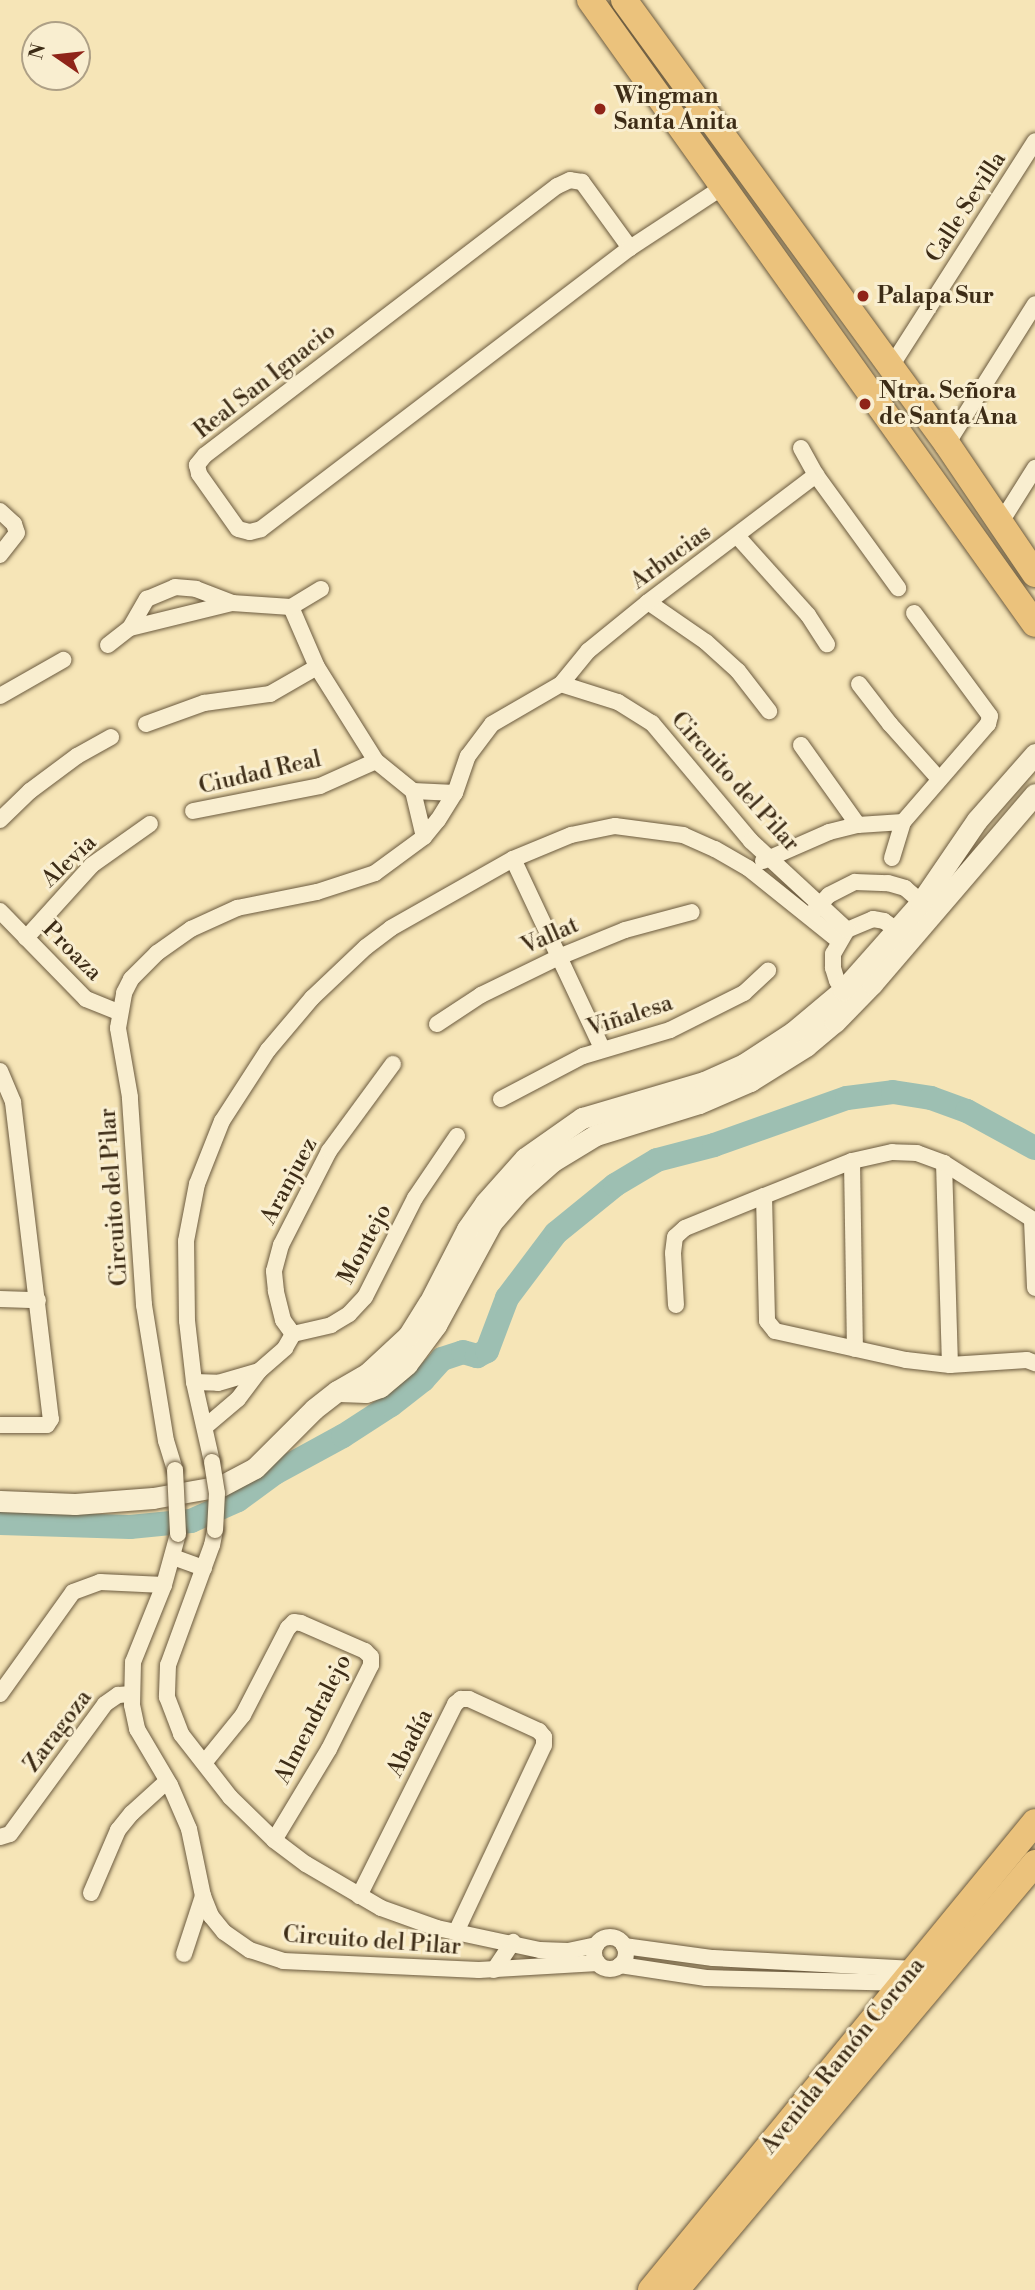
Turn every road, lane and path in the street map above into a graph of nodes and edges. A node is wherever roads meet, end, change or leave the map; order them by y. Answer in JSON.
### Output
{"nodes":[{"id":1,"x":590,"y":0,"type":"edge"},
{"id":2,"x":624,"y":0,"type":"edge"},
{"id":3,"x":1035,"y":141,"type":"edge"},
{"id":4,"x":723,"y":187,"type":"junction"},
{"id":5,"x":630,"y":248,"type":"junction"},
{"id":6,"x":1035,"y":304,"type":"edge"},
{"id":7,"x":890,"y":368,"type":"junction"},
{"id":8,"x":947,"y":444,"type":"junction"},
{"id":9,"x":801,"y":448,"type":"dead end"},
{"id":10,"x":1035,"y":468,"type":"edge"},
{"id":11,"x":816,"y":475,"type":"junction"},
{"id":12,"x":0,"y":511,"type":"edge"},
{"id":13,"x":1000,"y":522,"type":"junction"},
{"id":14,"x":738,"y":537,"type":"junction"},
{"id":15,"x":0,"y":555,"type":"edge"},
{"id":16,"x":1035,"y":574,"type":"edge"},
{"id":17,"x":321,"y":589,"type":"dead end"},
{"id":18,"x":898,"y":589,"type":"dead end"},
{"id":19,"x":648,"y":602,"type":"junction"},
{"id":20,"x":232,"y":603,"type":"junction"},
{"id":21,"x":291,"y":607,"type":"junction"},
{"id":22,"x":914,"y":613,"type":"dead end"},
{"id":23,"x":1035,"y":624,"type":"edge"},
{"id":24,"x":130,"y":628,"type":"junction"},
{"id":25,"x":827,"y":644,"type":"dead end"},
{"id":26,"x":108,"y":645,"type":"dead end"},
{"id":27,"x":63,"y":660,"type":"dead end"},
{"id":28,"x":317,"y":667,"type":"junction"},
{"id":29,"x":561,"y":684,"type":"junction"},
{"id":30,"x":859,"y":684,"type":"dead end"},
{"id":31,"x":0,"y":696,"type":"edge"},
{"id":32,"x":769,"y":711,"type":"dead end"},
{"id":33,"x":146,"y":724,"type":"dead end"},
{"id":34,"x":111,"y":737,"type":"dead end"},
{"id":35,"x":801,"y":745,"type":"dead end"},
{"id":36,"x":1035,"y":754,"type":"edge"},
{"id":37,"x":376,"y":761,"type":"junction"},
{"id":38,"x":939,"y":779,"type":"junction"},
{"id":39,"x":413,"y":791,"type":"junction"},
{"id":40,"x":454,"y":793,"type":"junction"},
{"id":41,"x":1035,"y":794,"type":"edge"},
{"id":42,"x":193,"y":811,"type":"dead end"},
{"id":43,"x":0,"y":820,"type":"edge"},
{"id":44,"x":903,"y":822,"type":"junction"},
{"id":45,"x":150,"y":824,"type":"dead end"},
{"id":46,"x":858,"y":825,"type":"junction"},
{"id":47,"x":424,"y":836,"type":"junction"},
{"id":48,"x":966,"y":839,"type":"junction"},
{"id":49,"x":984,"y":853,"type":"junction"},
{"id":50,"x":769,"y":858,"type":"junction"},
{"id":51,"x":892,"y":858,"type":"dead end"},
{"id":52,"x":513,"y":859,"type":"junction"},
{"id":53,"x":748,"y":868,"type":"junction"},
{"id":54,"x":921,"y":902,"type":"junction"},
{"id":55,"x":815,"y":910,"type":"junction"},
{"id":56,"x":0,"y":911,"type":"edge"},
{"id":57,"x":692,"y":912,"type":"dead end"},
{"id":58,"x":902,"y":934,"type":"junction"},
{"id":59,"x":843,"y":935,"type":"junction"},
{"id":60,"x":26,"y":938,"type":"junction"},
{"id":61,"x":559,"y":957,"type":"junction"},
{"id":62,"x":768,"y":971,"type":"dead end"},
{"id":63,"x":849,"y":996,"type":"junction"},
{"id":64,"x":120,"y":1012,"type":"junction"},
{"id":65,"x":437,"y":1024,"type":"dead end"},
{"id":66,"x":602,"y":1048,"type":"junction"},
{"id":67,"x":393,"y":1063,"type":"dead end"},
{"id":68,"x":0,"y":1071,"type":"edge"},
{"id":69,"x":501,"y":1099,"type":"dead end"},
{"id":70,"x":457,"y":1136,"type":"dead end"},
{"id":71,"x":852,"y":1161,"type":"junction"},
{"id":72,"x":944,"y":1163,"type":"junction"},
{"id":73,"x":764,"y":1196,"type":"junction"},
{"id":74,"x":1034,"y":1221,"type":"edge"},
{"id":75,"x":1035,"y":1288,"type":"edge"},
{"id":76,"x":0,"y":1299,"type":"edge"},
{"id":77,"x":38,"y":1300,"type":"junction"},
{"id":78,"x":676,"y":1305,"type":"dead end"},
{"id":79,"x":293,"y":1334,"type":"junction"},
{"id":80,"x":856,"y":1349,"type":"junction"},
{"id":81,"x":1032,"y":1358,"type":"edge"},
{"id":82,"x":950,"y":1365,"type":"junction"},
{"id":83,"x":259,"y":1371,"type":"junction"},
{"id":84,"x":194,"y":1382,"type":"junction"},
{"id":85,"x":0,"y":1425,"type":"edge"},
{"id":86,"x":205,"y":1427,"type":"junction"},
{"id":87,"x":0,"y":1501,"type":"edge"},
{"id":88,"x":173,"y":1557,"type":"junction"},
{"id":89,"x":204,"y":1568,"type":"junction"},
{"id":90,"x":164,"y":1584,"type":"junction"},
{"id":91,"x":0,"y":1694,"type":"edge"},
{"id":92,"x":132,"y":1694,"type":"junction"},
{"id":93,"x":204,"y":1763,"type":"junction"},
{"id":94,"x":167,"y":1781,"type":"junction"},
{"id":95,"x":1035,"y":1822,"type":"edge"},
{"id":96,"x":0,"y":1837,"type":"edge"},
{"id":97,"x":274,"y":1840,"type":"junction"},
{"id":98,"x":1035,"y":1863,"type":"edge"},
{"id":99,"x":91,"y":1893,"type":"dead end"},
{"id":100,"x":203,"y":1896,"type":"junction"},
{"id":101,"x":359,"y":1896,"type":"junction"},
{"id":102,"x":456,"y":1932,"type":"junction"},
{"id":103,"x":513,"y":1942,"type":"junction"},
{"id":104,"x":596,"y":1945,"type":"junction"},
{"id":105,"x":624,"y":1946,"type":"junction"},
{"id":106,"x":184,"y":1954,"type":"dead end"},
{"id":107,"x":598,"y":1963,"type":"junction"},
{"id":108,"x":620,"y":1965,"type":"junction"},
{"id":109,"x":495,"y":1970,"type":"junction"},
{"id":110,"x":921,"y":1979,"type":"junction"},
{"id":111,"x":652,"y":2290,"type":"edge"},
{"id":112,"x":676,"y":2290,"type":"edge"}],
"edges":[{"from":1,"to":4,"type":"main road"},
{"from":2,"to":7,"type":"main road"},
{"from":3,"to":7,"type":"street","name":"Calle Sevilla"},
{"from":4,"to":5,"type":"street","name":"Real San Ignacio"},
{"from":4,"to":23,"type":"main road"},
{"from":5,"to":5,"type":"street","name":"Real San Ignacio"},
{"from":6,"to":8,"type":"street"},
{"from":7,"to":8,"type":"main road"},
{"from":8,"to":13,"type":"main road"},
{"from":9,"to":11,"type":"street"},
{"from":10,"to":13,"type":"street"},
{"from":11,"to":14,"type":"street","name":"Arbucias"},
{"from":11,"to":18,"type":"street"},
{"from":12,"to":15,"type":"street"},
{"from":13,"to":16,"type":"main road"},
{"from":14,"to":19,"type":"street","name":"Arbucias"},
{"from":14,"to":25,"type":"street"},
{"from":17,"to":21,"type":"street"},
{"from":19,"to":29,"type":"street","name":"Arbucias"},
{"from":19,"to":32,"type":"street"},
{"from":20,"to":21,"type":"street"},
{"from":20,"to":24,"type":"street"},
{"from":20,"to":24,"type":"street"},
{"from":21,"to":28,"type":"street"},
{"from":22,"to":38,"type":"street"},
{"from":24,"to":26,"type":"street"},
{"from":27,"to":31,"type":"street"},
{"from":28,"to":33,"type":"street"},
{"from":28,"to":37,"type":"street"},
{"from":29,"to":40,"type":"street","name":"Circuito del Pilar"},
{"from":29,"to":50,"type":"street","name":"Circuito del Pilar"},
{"from":30,"to":38,"type":"street"},
{"from":34,"to":43,"type":"street"},
{"from":35,"to":46,"type":"street"},
{"from":36,"to":48,"type":"street"},
{"from":37,"to":39,"type":"street"},
{"from":37,"to":42,"type":"street","name":"Ciudad Real"},
{"from":38,"to":44,"type":"street"},
{"from":39,"to":40,"type":"street"},
{"from":39,"to":47,"type":"street"},
{"from":40,"to":47,"type":"street","name":"Circuito del Pilar"},
{"from":41,"to":49,"type":"street"},
{"from":44,"to":46,"type":"street"},
{"from":44,"to":51,"type":"street"},
{"from":45,"to":60,"type":"street","name":"Alevia"},
{"from":46,"to":50,"type":"street"},
{"from":47,"to":64,"type":"street","name":"Circuito del Pilar"},
{"from":48,"to":49,"type":"street"},
{"from":48,"to":54,"type":"street"},
{"from":49,"to":58,"type":"street"},
{"from":50,"to":53,"type":"street"},
{"from":50,"to":55,"type":"street","name":"Circuito del Pilar"},
{"from":52,"to":53,"type":"street","name":"Circuito del Pilar"},
{"from":52,"to":61,"type":"street"},
{"from":52,"to":84,"type":"street","name":"Circuito del Pilar"},
{"from":53,"to":55,"type":"street","name":"Circuito del Pilar"},
{"from":54,"to":55,"type":"street"},
{"from":54,"to":58,"type":"street"},
{"from":55,"to":59,"type":"street","name":"Circuito del Pilar"},
{"from":56,"to":60,"type":"street","name":"Proaza"},
{"from":57,"to":61,"type":"street","name":"Vallat"},
{"from":58,"to":59,"type":"street"},
{"from":58,"to":63,"type":"street"},
{"from":59,"to":63,"type":"street"},
{"from":60,"to":64,"type":"street","name":"Proaza"},
{"from":61,"to":65,"type":"street","name":"Vallat"},
{"from":61,"to":66,"type":"street"},
{"from":62,"to":66,"type":"street","name":"Viñalesa"},
{"from":63,"to":87,"type":"street"},
{"from":64,"to":88,"type":"street","name":"Circuito del Pilar","bridge":true},
{"from":66,"to":69,"type":"street","name":"Viñalesa"},
{"from":67,"to":79,"type":"street","name":"Aranjuez"},
{"from":68,"to":77,"type":"street"},
{"from":70,"to":79,"type":"street","name":"Montejo"},
{"from":71,"to":72,"type":"street"},
{"from":71,"to":73,"type":"street"},
{"from":71,"to":80,"type":"street"},
{"from":72,"to":74,"type":"street"},
{"from":72,"to":82,"type":"street"},
{"from":73,"to":78,"type":"street"},
{"from":73,"to":80,"type":"street"},
{"from":74,"to":75,"type":"street"},
{"from":76,"to":77,"type":"street"},
{"from":77,"to":85,"type":"street"},
{"from":79,"to":83,"type":"street"},
{"from":80,"to":82,"type":"street"},
{"from":81,"to":82,"type":"street"},
{"from":83,"to":84,"type":"street"},
{"from":83,"to":86,"type":"street"},
{"from":84,"to":86,"type":"street","name":"Circuito del Pilar"},
{"from":86,"to":89,"type":"street","name":"Circuito del Pilar","bridge":true},
{"from":88,"to":89,"type":"street"},
{"from":88,"to":90,"type":"street","name":"Circuito del Pilar"},
{"from":89,"to":93,"type":"street","name":"Circuito del Pilar"},
{"from":90,"to":91,"type":"street"},
{"from":90,"to":92,"type":"street","name":"Circuito del Pilar"},
{"from":92,"to":94,"type":"street","name":"Circuito del Pilar"},
{"from":92,"to":96,"type":"street","name":"Zaragoza"},
{"from":93,"to":97,"type":"street","name":"Circuito del Pilar"},
{"from":93,"to":97,"type":"street","name":"Almendralejo"},
{"from":94,"to":99,"type":"street"},
{"from":94,"to":100,"type":"street","name":"Circuito del Pilar"},
{"from":95,"to":110,"type":"main road","name":"Avenida Ramón Corona"},
{"from":97,"to":101,"type":"street","name":"Circuito del Pilar"},
{"from":98,"to":110,"type":"main road","name":"Avenida Ramón Corona"},
{"from":100,"to":106,"type":"street"},
{"from":100,"to":109,"type":"street","name":"Circuito del Pilar"},
{"from":101,"to":102,"type":"street","name":"Circuito del Pilar"},
{"from":101,"to":102,"type":"street","name":"Abadía"},
{"from":102,"to":103,"type":"street","name":"Circuito del Pilar"},
{"from":103,"to":104,"type":"street","name":"Circuito del Pilar"},
{"from":103,"to":109,"type":"street"},
{"from":104,"to":105,"type":"street"},
{"from":104,"to":107,"type":"street"},
{"from":105,"to":108,"type":"street"},
{"from":105,"to":110,"type":"street"},
{"from":107,"to":108,"type":"street"},
{"from":107,"to":109,"type":"street","name":"Circuito del Pilar"},
{"from":108,"to":110,"type":"street"},
{"from":110,"to":111,"type":"main road","name":"Avenida Ramón Corona"},
{"from":110,"to":112,"type":"main road","name":"Avenida Ramón Corona"}]}
